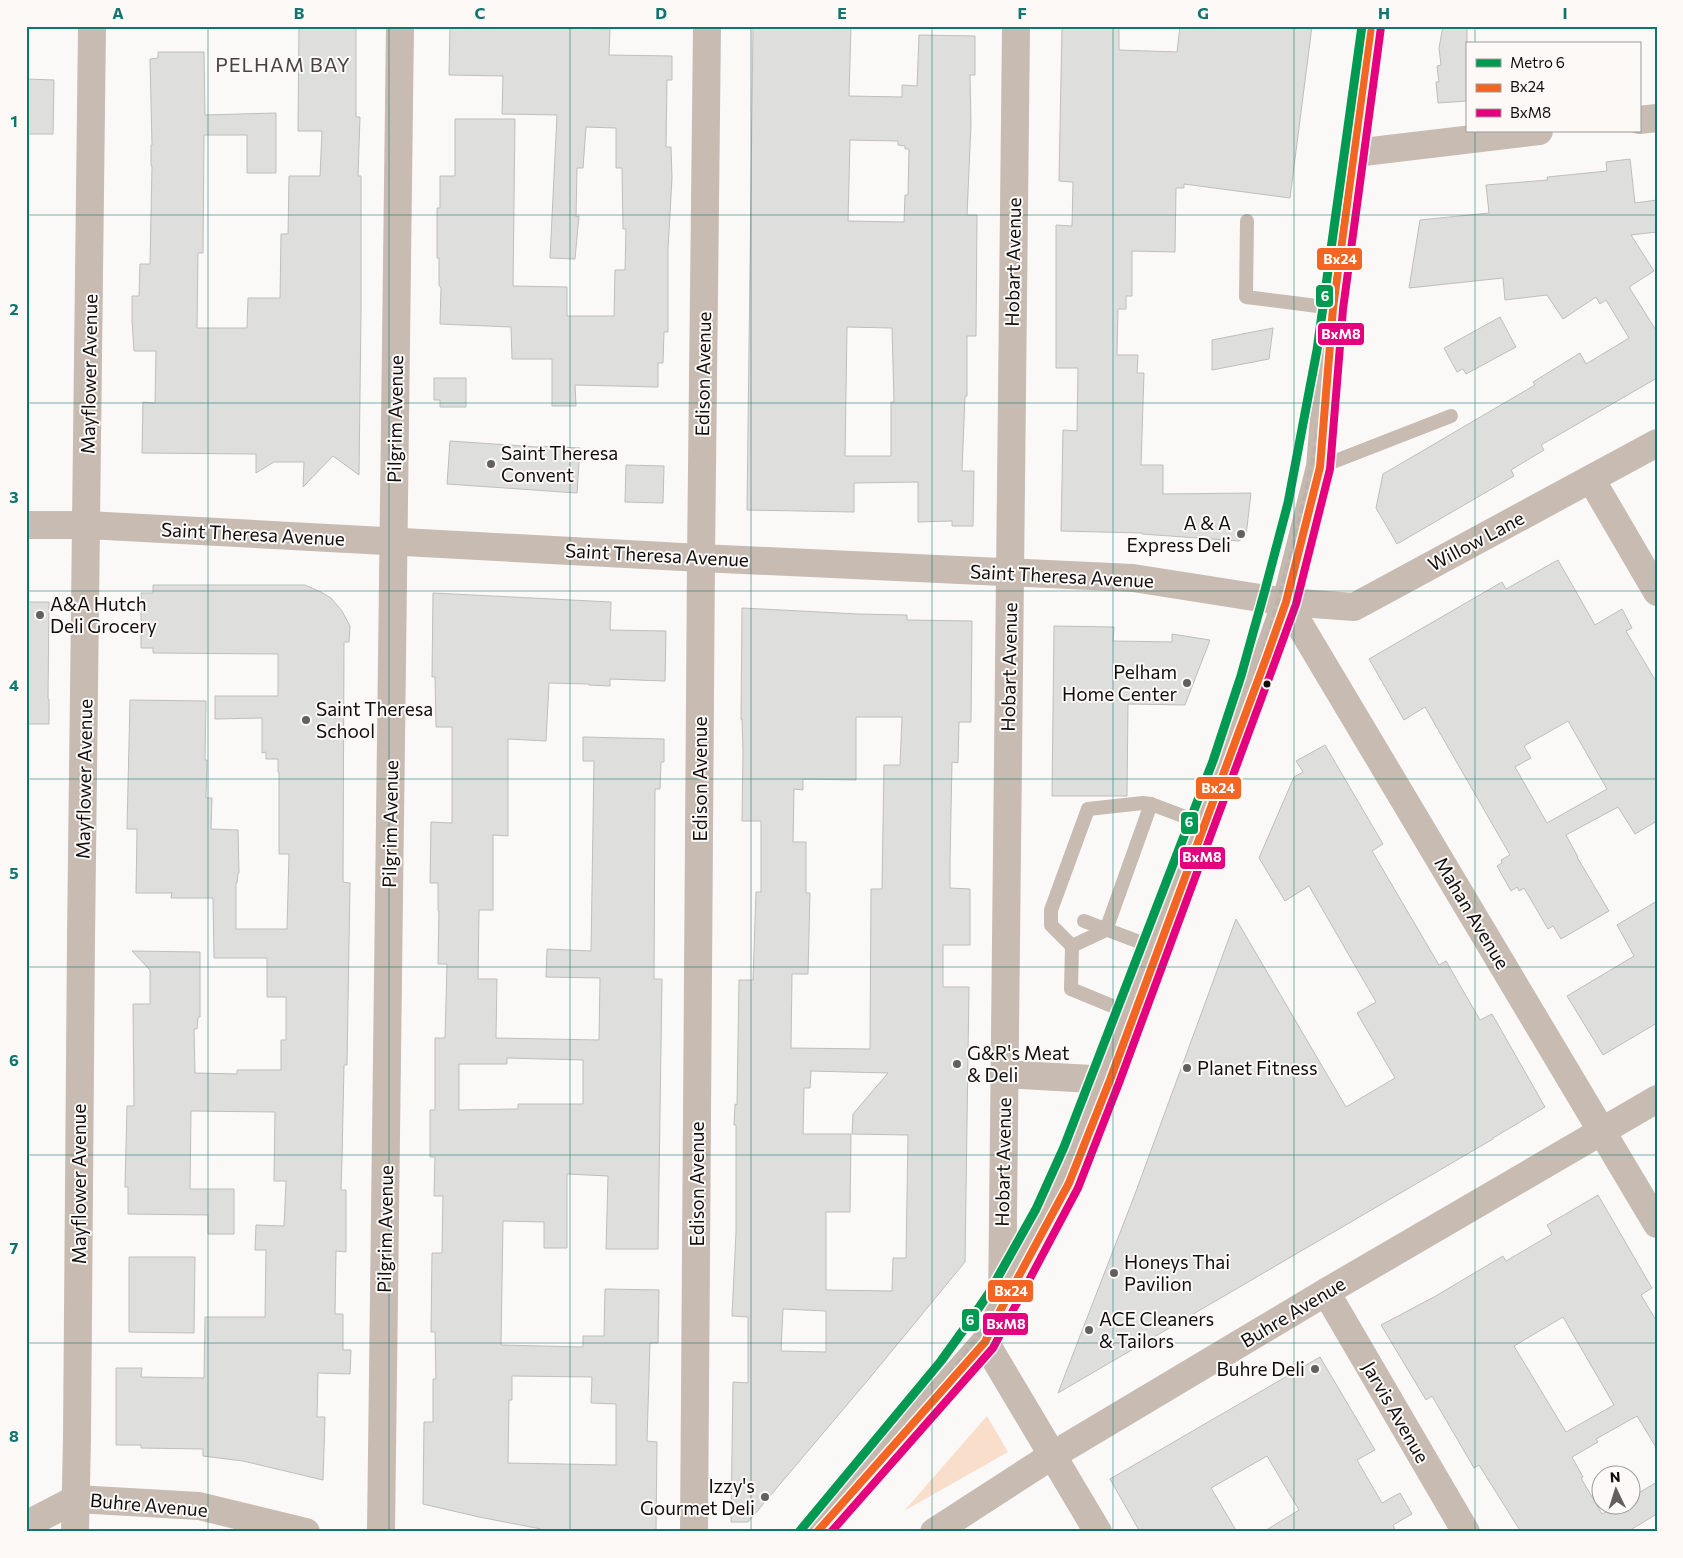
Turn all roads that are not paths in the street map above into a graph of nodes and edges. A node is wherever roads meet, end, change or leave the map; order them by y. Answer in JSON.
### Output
{"nodes":[{"id":1,"x":92,"y":26,"type":"edge"},
{"id":2,"x":400,"y":26,"type":"edge"},
{"id":3,"x":707,"y":26,"type":"edge"},
{"id":4,"x":1016,"y":26,"type":"edge"},
{"id":5,"x":1371,"y":26,"type":"edge"},
{"id":6,"x":1657,"y":118,"type":"edge"},
{"id":7,"x":1640,"y":120,"type":"edge"},
{"id":8,"x":1531,"y":132,"type":"edge"},
{"id":9,"x":1355,"y":153,"type":"junction"},
{"id":10,"x":1247,"y":221,"type":"dead end"},
{"id":11,"x":1333,"y":308,"type":"junction"},
{"id":12,"x":1451,"y":416,"type":"dead end"},
{"id":13,"x":1657,"y":442,"type":"edge"},
{"id":14,"x":1320,"y":467,"type":"junction"},
{"id":15,"x":1591,"y":479,"type":"junction"},
{"id":16,"x":26,"y":525,"type":"edge"},
{"id":17,"x":87,"y":526,"type":"junction"},
{"id":18,"x":394,"y":541,"type":"junction"},
{"id":19,"x":701,"y":558,"type":"junction"},
{"id":20,"x":1010,"y":573,"type":"junction"},
{"id":21,"x":1657,"y":592,"type":"edge"},
{"id":22,"x":1286,"y":602,"type":"junction"},
{"id":23,"x":1151,"y":804,"type":"junction"},
{"id":24,"x":1204,"y":824,"type":"junction"},
{"id":25,"x":1084,"y":921,"type":"dead end"},
{"id":26,"x":1106,"y":930,"type":"junction"},
{"id":27,"x":1072,"y":946,"type":"junction"},
{"id":28,"x":1158,"y":948,"type":"junction"},
{"id":29,"x":1134,"y":1014,"type":"junction"},
{"id":30,"x":1004,"y":1074,"type":"junction"},
{"id":31,"x":1110,"y":1080,"type":"junction"},
{"id":32,"x":1657,"y":1099,"type":"edge"},
{"id":33,"x":1602,"y":1131,"type":"junction"},
{"id":34,"x":1657,"y":1224,"type":"edge"},
{"id":35,"x":1326,"y":1292,"type":"junction"},
{"id":36,"x":1002,"y":1308,"type":"junction"},
{"id":37,"x":986,"y":1342,"type":"junction"},
{"id":38,"x":1053,"y":1455,"type":"junction"},
{"id":39,"x":76,"y":1499,"type":"junction"},
{"id":40,"x":26,"y":1525,"type":"edge"},
{"id":41,"x":75,"y":1532,"type":"edge"},
{"id":42,"x":306,"y":1532,"type":"edge"},
{"id":43,"x":381,"y":1532,"type":"edge"},
{"id":44,"x":694,"y":1532,"type":"edge"},
{"id":45,"x":817,"y":1532,"type":"edge"},
{"id":46,"x":934,"y":1532,"type":"edge"},
{"id":47,"x":1098,"y":1532,"type":"edge"},
{"id":48,"x":1466,"y":1532,"type":"edge"}],
"edges":[{"from":1,"to":17,"type":"street","name":"Mayflower Avenue"},
{"from":2,"to":18,"type":"street","name":"Pilgrim Avenue"},
{"from":3,"to":19,"type":"street","name":"Edison Avenue"},
{"from":4,"to":20,"type":"street","name":"Hobart Avenue"},
{"from":5,"to":9,"type":"main road"},
{"from":6,"to":7,"type":"street"},
{"from":8,"to":9,"type":"street"},
{"from":9,"to":11,"type":"main road"},
{"from":10,"to":11,"type":"lane"},
{"from":11,"to":14,"type":"main road"},
{"from":12,"to":14,"type":"lane"},
{"from":13,"to":15,"type":"street","name":"Willow Lane"},
{"from":14,"to":22,"type":"main road"},
{"from":15,"to":21,"type":"street"},
{"from":15,"to":22,"type":"street","name":"Willow Lane"},
{"from":16,"to":17,"type":"street","name":"Saint Theresa Avenue"},
{"from":17,"to":18,"type":"street","name":"Saint Theresa Avenue"},
{"from":17,"to":39,"type":"street","name":"Mayflower Avenue"},
{"from":18,"to":19,"type":"street","name":"Saint Theresa Avenue"},
{"from":18,"to":43,"type":"street","name":"Pilgrim Avenue"},
{"from":19,"to":20,"type":"street","name":"Saint Theresa Avenue"},
{"from":19,"to":44,"type":"street","name":"Edison Avenue"},
{"from":20,"to":22,"type":"street","name":"Saint Theresa Avenue"},
{"from":20,"to":30,"type":"street","name":"Hobart Avenue"},
{"from":22,"to":24,"type":"main road"},
{"from":22,"to":33,"type":"street","name":"Mahan Avenue"},
{"from":23,"to":24,"type":"lane"},
{"from":23,"to":26,"type":"lane"},
{"from":23,"to":27,"type":"lane"},
{"from":24,"to":28,"type":"main road"},
{"from":25,"to":26,"type":"lane"},
{"from":26,"to":27,"type":"lane"},
{"from":26,"to":28,"type":"lane"},
{"from":27,"to":29,"type":"lane"},
{"from":28,"to":29,"type":"main road"},
{"from":29,"to":31,"type":"main road"},
{"from":30,"to":31,"type":"street"},
{"from":30,"to":36,"type":"street","name":"Hobart Avenue"},
{"from":31,"to":36,"type":"main road"},
{"from":32,"to":33,"type":"street","name":"Buhre Avenue"},
{"from":33,"to":34,"type":"street","name":"Mahan Avenue"},
{"from":33,"to":35,"type":"street","name":"Buhre Avenue"},
{"from":35,"to":38,"type":"street","name":"Buhre Avenue"},
{"from":35,"to":48,"type":"street","name":"Jarvis Avenue"},
{"from":36,"to":37,"type":"main road"},
{"from":37,"to":38,"type":"street"},
{"from":37,"to":45,"type":"main road"},
{"from":38,"to":46,"type":"street","name":"Buhre Avenue"},
{"from":38,"to":47,"type":"street"},
{"from":39,"to":40,"type":"street","name":"Buhre Avenue"},
{"from":39,"to":41,"type":"street","name":"Mayflower Avenue"},
{"from":39,"to":42,"type":"street","name":"Buhre Avenue"}]}
